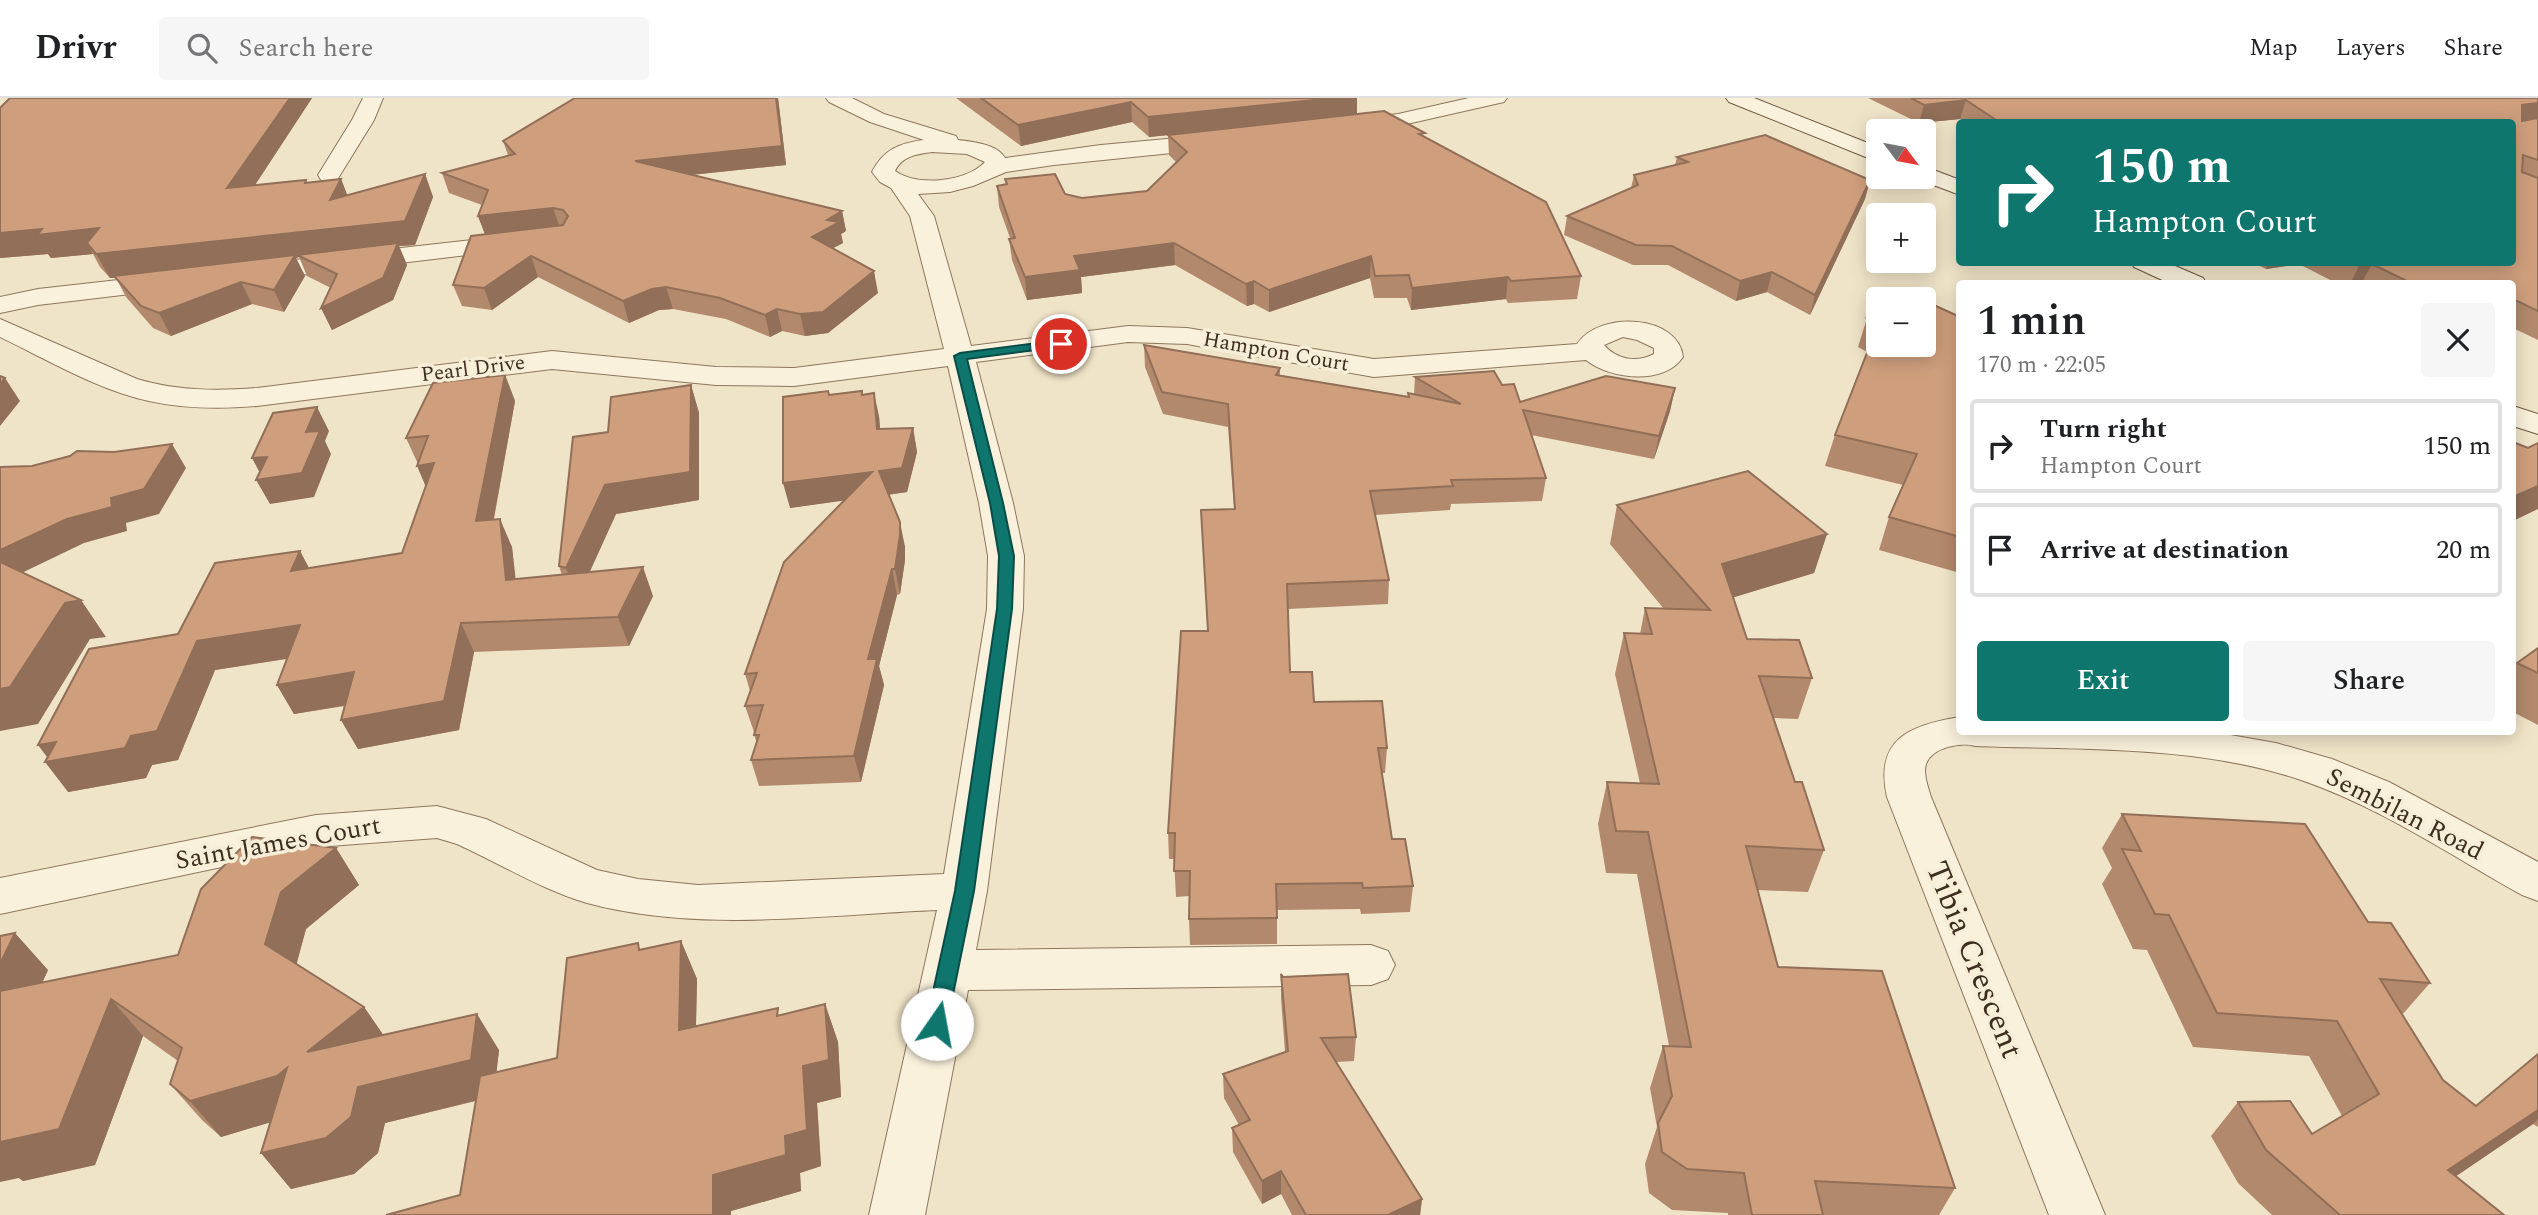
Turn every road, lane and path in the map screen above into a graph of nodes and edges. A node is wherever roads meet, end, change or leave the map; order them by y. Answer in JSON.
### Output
{"nodes":[{"id":1,"x":373,"y":98,"type":"edge"},
{"id":2,"x":836,"y":98,"type":"edge"},
{"id":3,"x":1497,"y":98,"type":"edge"},
{"id":4,"x":1735,"y":98,"type":"edge"},
{"id":5,"x":877,"y":118,"type":"junction"},
{"id":6,"x":1329,"y":128,"type":"edge"},
{"id":7,"x":1239,"y":139,"type":"edge"},
{"id":8,"x":1866,"y":150,"type":"edge"},
{"id":9,"x":903,"y":152,"type":"junction"},
{"id":10,"x":981,"y":155,"type":"junction"},
{"id":11,"x":328,"y":176,"type":"dead end"},
{"id":12,"x":1936,"y":178,"type":"edge"},
{"id":13,"x":899,"y":183,"type":"junction"},
{"id":14,"x":952,"y":185,"type":"junction"},
{"id":15,"x":1956,"y":186,"type":"edge"},
{"id":16,"x":922,"y":216,"type":"junction"},
{"id":17,"x":547,"y":240,"type":"edge"},
{"id":18,"x":2152,"y":266,"type":"edge"},
{"id":19,"x":221,"y":276,"type":"edge"},
{"id":20,"x":194,"y":279,"type":"edge"},
{"id":21,"x":2185,"y":280,"type":"edge"},
{"id":22,"x":0,"y":305,"type":"edge"},
{"id":23,"x":0,"y":327,"type":"edge"},
{"id":24,"x":1593,"y":351,"type":"dead end"},
{"id":25,"x":960,"y":356,"type":"junction"},
{"id":26,"x":2516,"y":416,"type":"edge"},
{"id":27,"x":2538,"y":425,"type":"edge"},
{"id":28,"x":1956,"y":733,"type":"edge"},
{"id":29,"x":2046,"y":735,"type":"edge"},
{"id":30,"x":2538,"y":883,"type":"edge"},
{"id":31,"x":964,"y":891,"type":"junction"},
{"id":32,"x":0,"y":896,"type":"edge"},
{"id":33,"x":1371,"y":965,"type":"dead end"},
{"id":34,"x":948,"y":970,"type":"junction"},
{"id":35,"x":897,"y":1215,"type":"edge"},
{"id":36,"x":2077,"y":1215,"type":"edge"}],
"edges":[{"from":1,"to":11,"type":"street"},
{"from":2,"to":5,"type":"street"},
{"from":3,"to":6,"type":"street"},
{"from":4,"to":8,"type":"street"},
{"from":5,"to":9,"type":"street"},
{"from":5,"to":10,"type":"street"},
{"from":7,"to":10,"type":"street"},
{"from":9,"to":10,"type":"street"},
{"from":9,"to":13,"type":"street"},
{"from":10,"to":14,"type":"street"},
{"from":12,"to":15,"type":"street"},
{"from":13,"to":14,"type":"street"},
{"from":13,"to":16,"type":"street"},
{"from":14,"to":16,"type":"street"},
{"from":16,"to":25,"type":"street"},
{"from":17,"to":19,"type":"street"},
{"from":18,"to":21,"type":"street"},
{"from":20,"to":22,"type":"street"},
{"from":23,"to":25,"type":"street","name":"Pearl Drive"},
{"from":24,"to":25,"type":"street","name":"Hampton Court"},
{"from":25,"to":31,"type":"street"},
{"from":26,"to":27,"type":"street"},
{"from":28,"to":36,"type":"street","name":"Tibia Crescent"},
{"from":29,"to":30,"type":"street","name":"Sembilan Road"},
{"from":31,"to":32,"type":"street","name":"Saint James Court"},
{"from":31,"to":34,"type":"street"},
{"from":33,"to":34,"type":"street"},
{"from":34,"to":35,"type":"street"}]}
